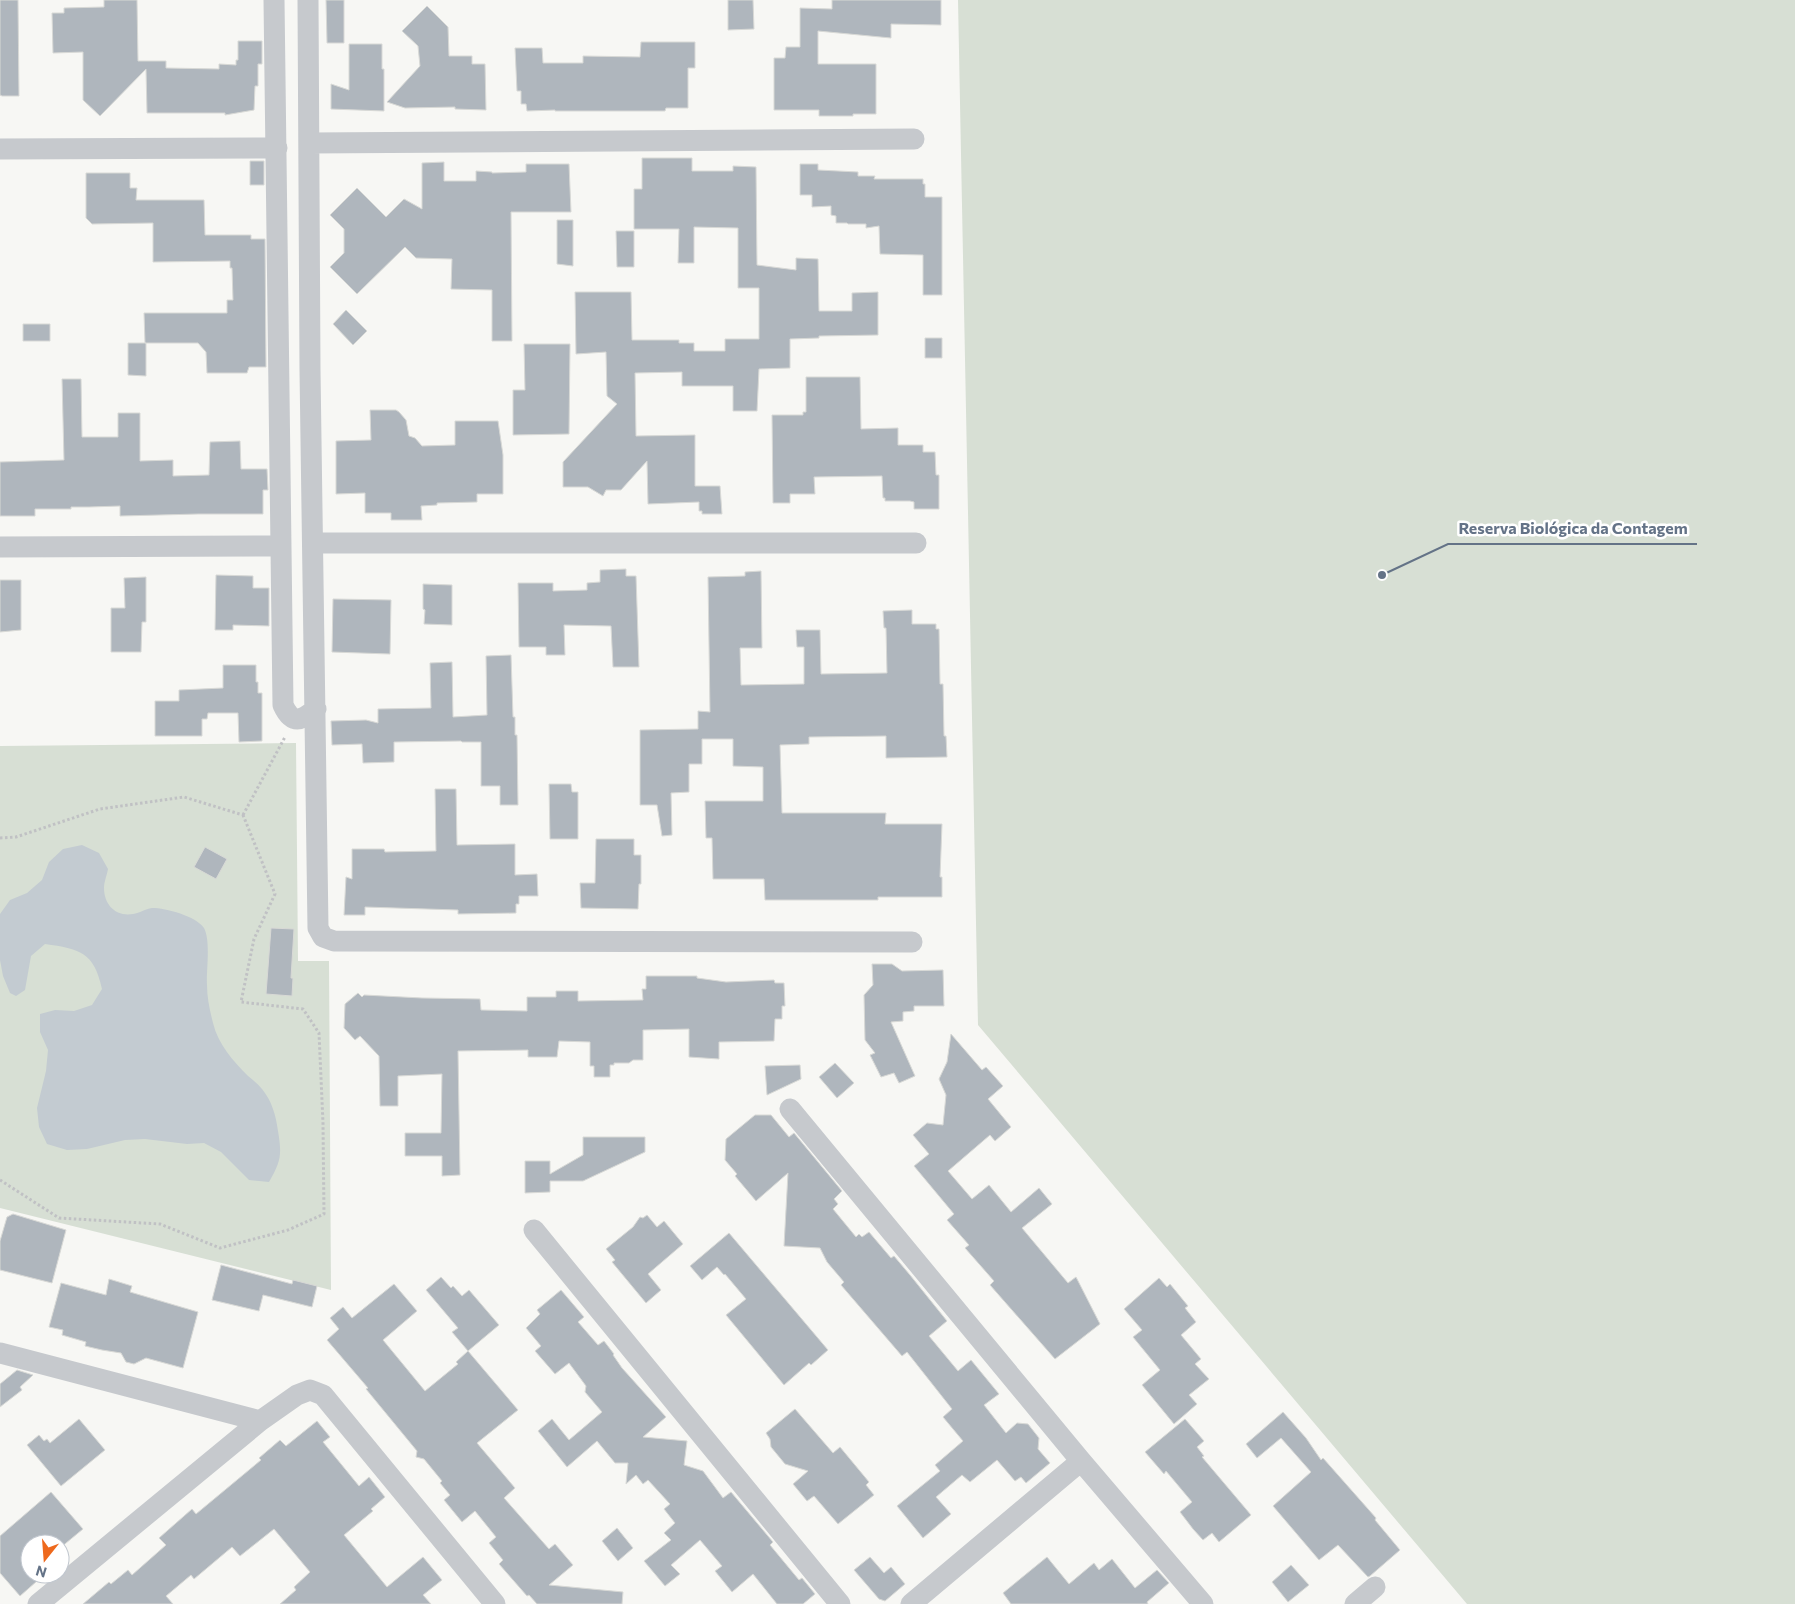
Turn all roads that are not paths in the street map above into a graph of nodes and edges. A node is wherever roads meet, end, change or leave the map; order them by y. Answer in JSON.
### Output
{"nodes":[{"id":1,"x":274,"y":0,"type":"edge"},
{"id":2,"x":308,"y":0,"type":"edge"},
{"id":3,"x":914,"y":139,"type":"dead end"},
{"id":4,"x":309,"y":143,"type":"junction"},
{"id":5,"x":277,"y":148,"type":"junction"},
{"id":6,"x":0,"y":149,"type":"edge"},
{"id":7,"x":280,"y":340,"type":"junction"},
{"id":8,"x":310,"y":340,"type":"junction"},
{"id":9,"x":314,"y":543,"type":"junction"},
{"id":10,"x":916,"y":543,"type":"dead end"},
{"id":11,"x":282,"y":546,"type":"junction"},
{"id":12,"x":0,"y":547,"type":"edge"},
{"id":13,"x":316,"y":710,"type":"junction"},
{"id":14,"x":912,"y":942,"type":"dead end"},
{"id":15,"x":790,"y":1109,"type":"dead end"},
{"id":16,"x":534,"y":1230,"type":"dead end"},
{"id":17,"x":0,"y":1353,"type":"edge"},
{"id":18,"x":260,"y":1421,"type":"junction"},
{"id":19,"x":1081,"y":1461,"type":"junction"},
{"id":20,"x":1375,"y":1587,"type":"dead end"},
{"id":21,"x":484,"y":1600,"type":"edge"},
{"id":22,"x":38,"y":1604,"type":"edge"},
{"id":23,"x":840,"y":1604,"type":"edge"},
{"id":24,"x":911,"y":1604,"type":"edge"},
{"id":25,"x":1202,"y":1604,"type":"edge"},
{"id":26,"x":1355,"y":1604,"type":"edge"}],
"edges":[{"from":1,"to":5,"type":"street"},
{"from":2,"to":4,"type":"street"},
{"from":3,"to":4,"type":"street"},
{"from":4,"to":8,"type":"street"},
{"from":5,"to":6,"type":"street"},
{"from":5,"to":7,"type":"street"},
{"from":7,"to":8,"type":"street"},
{"from":7,"to":11,"type":"street"},
{"from":8,"to":9,"type":"street"},
{"from":9,"to":10,"type":"street"},
{"from":9,"to":13,"type":"street"},
{"from":11,"to":12,"type":"street"},
{"from":11,"to":13,"type":"street"},
{"from":13,"to":14,"type":"street"},
{"from":15,"to":19,"type":"street"},
{"from":16,"to":23,"type":"street"},
{"from":17,"to":18,"type":"street"},
{"from":18,"to":21,"type":"street"},
{"from":18,"to":22,"type":"street"},
{"from":19,"to":24,"type":"street"},
{"from":19,"to":25,"type":"street"},
{"from":20,"to":26,"type":"street"}]}
